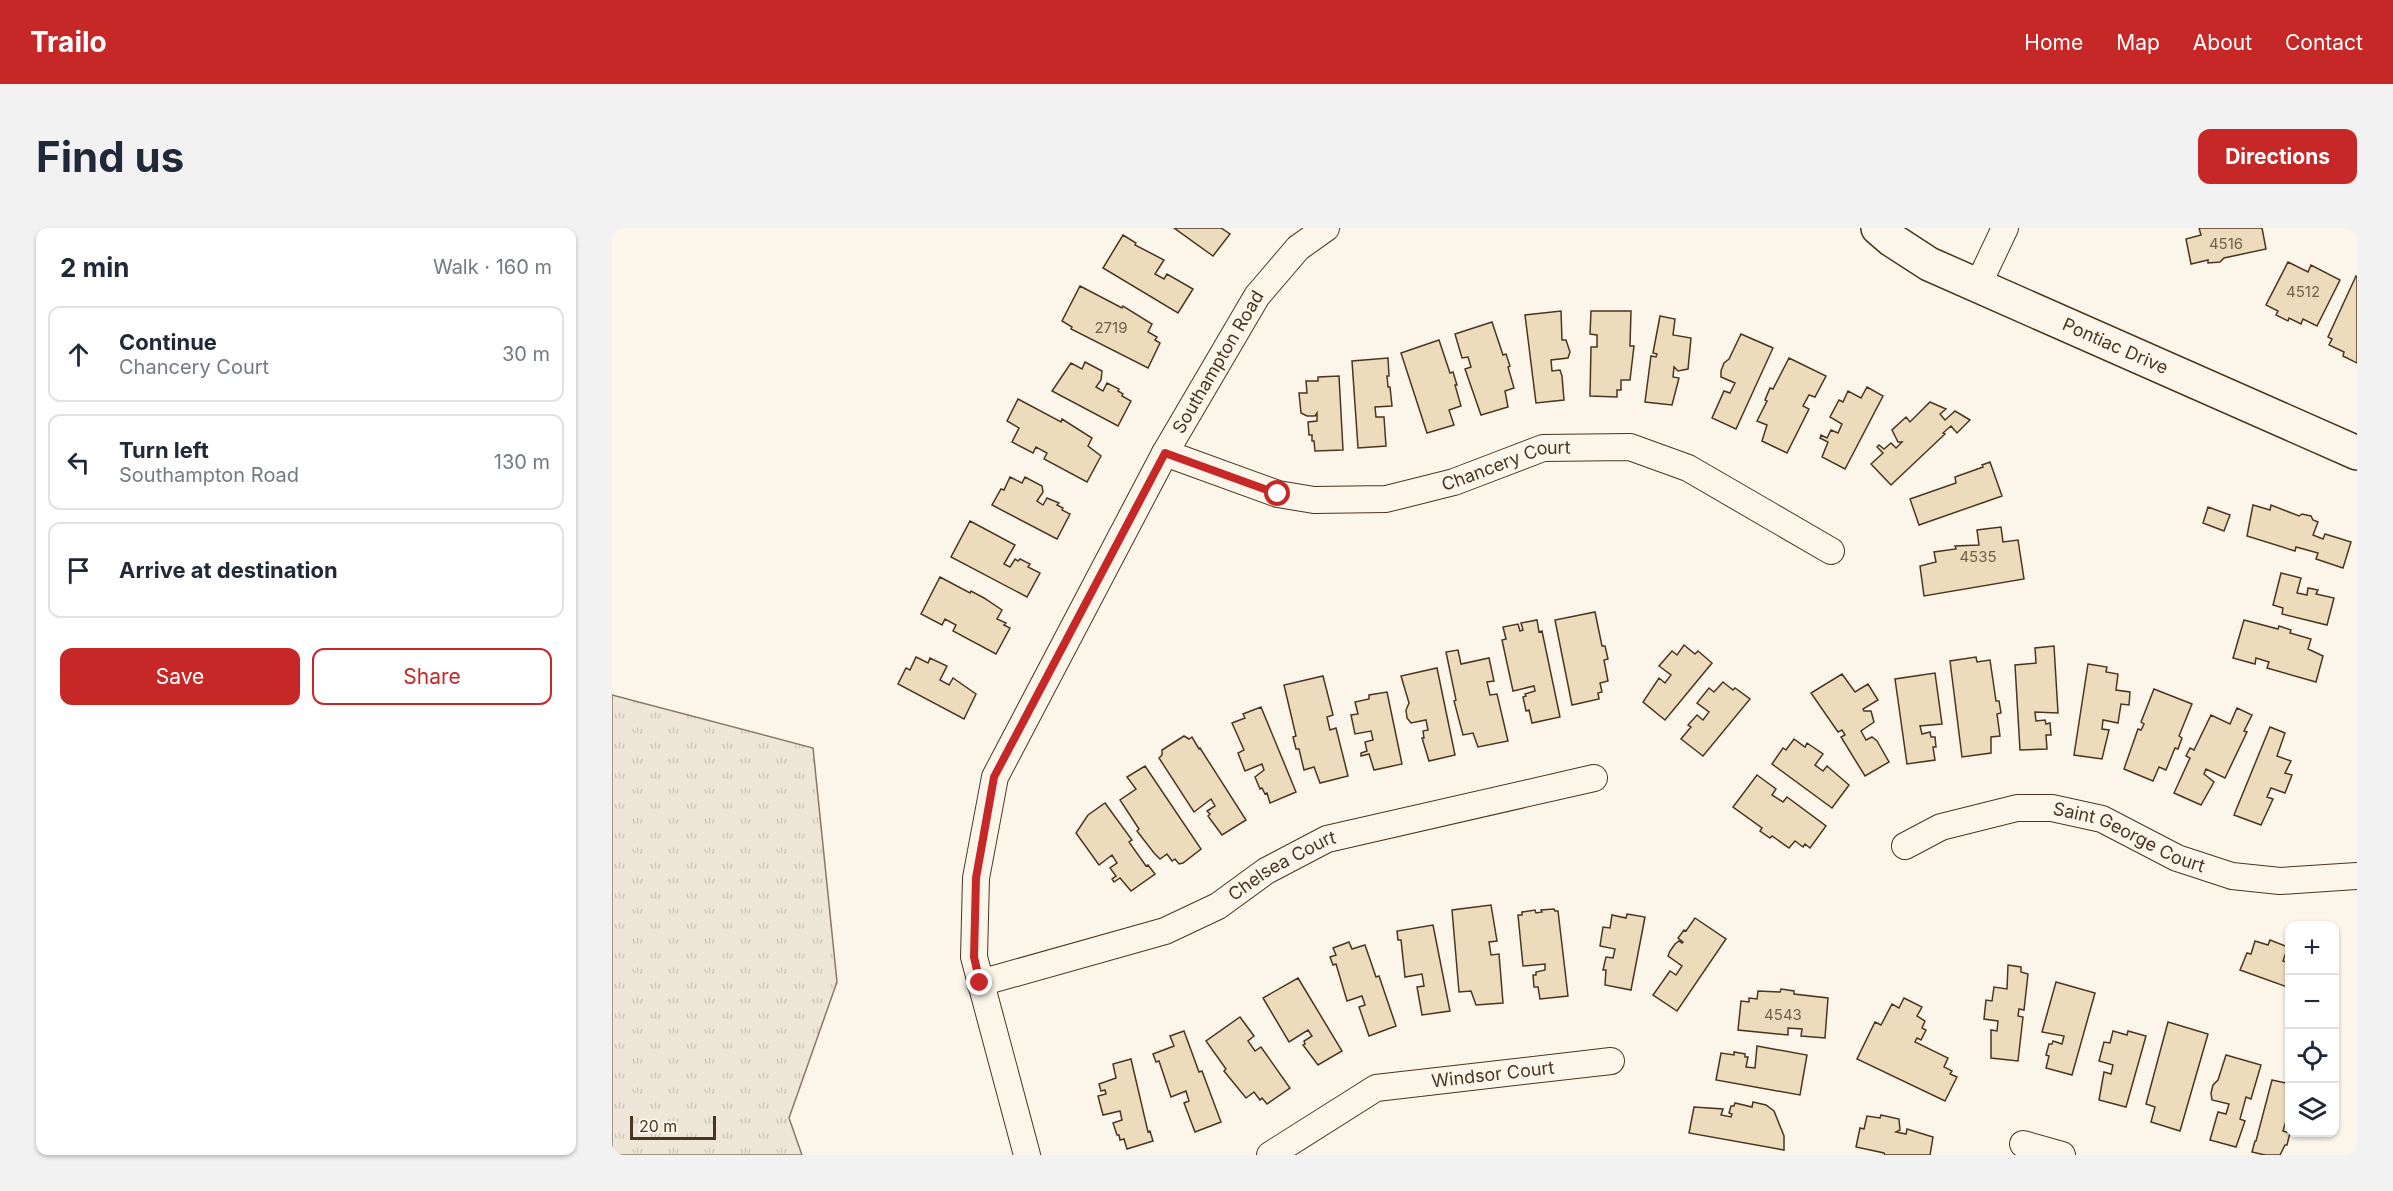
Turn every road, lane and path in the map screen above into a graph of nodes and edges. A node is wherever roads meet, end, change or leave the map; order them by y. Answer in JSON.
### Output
{"nodes":[{"id":1,"x":1326,"y":228,"type":"edge"},
{"id":2,"x":1878,"y":228,"type":"edge"},
{"id":3,"x":2005,"y":228,"type":"edge"},
{"id":4,"x":1978,"y":285,"type":"junction"},
{"id":5,"x":1165,"y":453,"type":"junction"},
{"id":6,"x":2357,"y":453,"type":"edge"},
{"id":7,"x":1832,"y":552,"type":"dead end"},
{"id":8,"x":1594,"y":778,"type":"dead end"},
{"id":9,"x":1905,"y":846,"type":"dead end"},
{"id":10,"x":2357,"y":876,"type":"edge"},
{"id":11,"x":980,"y":983,"type":"junction"},
{"id":12,"x":1611,"y":1061,"type":"dead end"},
{"id":13,"x":2023,"y":1144,"type":"dead end"},
{"id":14,"x":1027,"y":1155,"type":"edge"},
{"id":15,"x":1269,"y":1155,"type":"edge"},
{"id":16,"x":2062,"y":1155,"type":"edge"}],
"edges":[{"from":1,"to":5,"type":"street","name":"Southampton Road"},
{"from":2,"to":4,"type":"main road","name":"Pontiac Drive"},
{"from":3,"to":4,"type":"street"},
{"from":4,"to":6,"type":"main road","name":"Pontiac Drive"},
{"from":5,"to":7,"type":"street","name":"Chancery Court"},
{"from":5,"to":11,"type":"street","name":"Southampton Road"},
{"from":8,"to":11,"type":"street","name":"Chelsea Court"},
{"from":9,"to":10,"type":"street","name":"Saint George Court"},
{"from":11,"to":14,"type":"street","name":"Southampton Road"},
{"from":12,"to":15,"type":"street","name":"Windsor Court"},
{"from":13,"to":16,"type":"street"}]}
